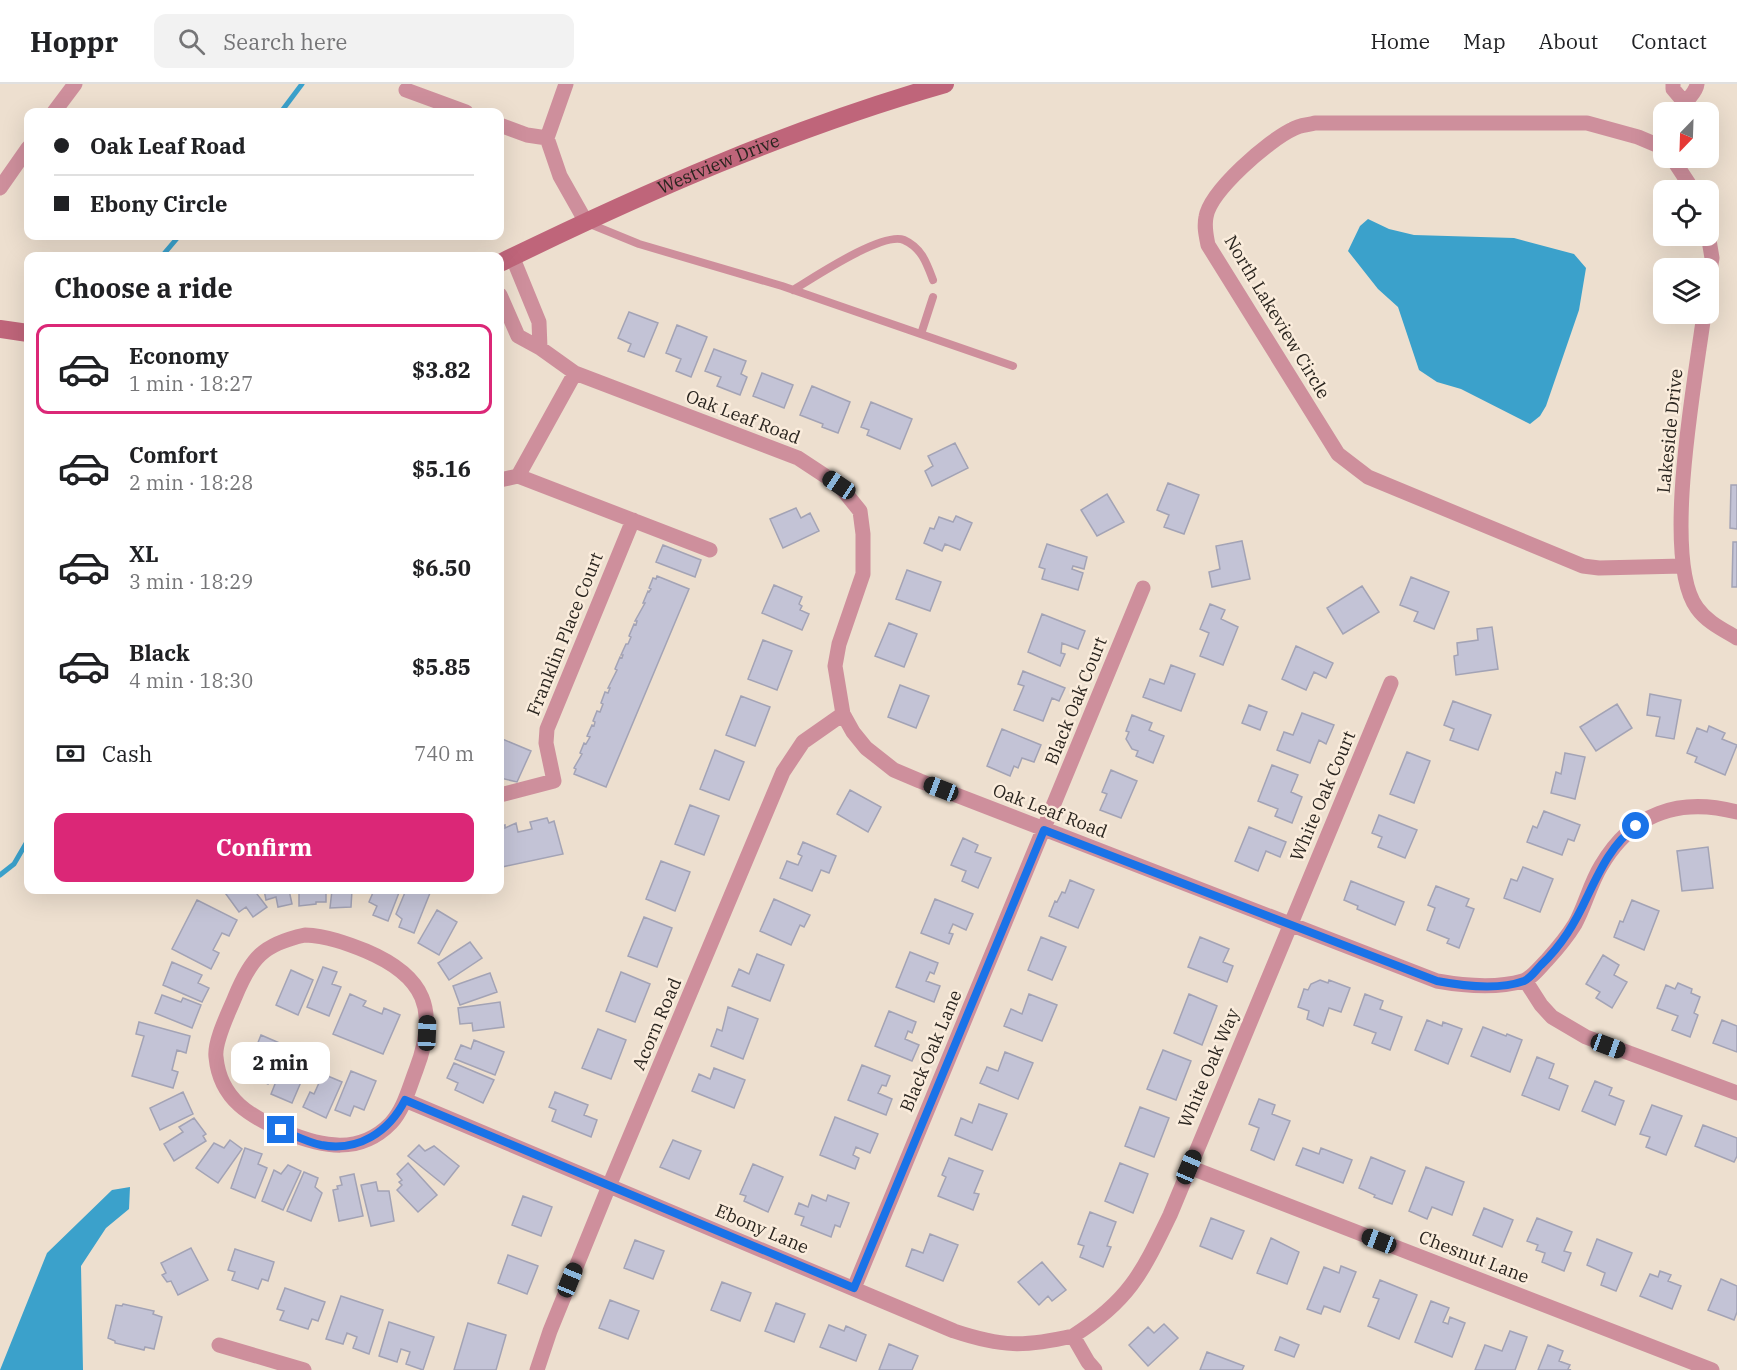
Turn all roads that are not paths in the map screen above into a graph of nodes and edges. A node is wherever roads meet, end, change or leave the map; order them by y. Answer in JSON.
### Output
{"nodes":[{"id":1,"x":75,"y":84,"type":"edge"},
{"id":2,"x":566,"y":84,"type":"edge"},
{"id":3,"x":945,"y":84,"type":"edge"},
{"id":4,"x":1672,"y":84,"type":"edge"},
{"id":5,"x":1697,"y":84,"type":"edge"},
{"id":6,"x":406,"y":90,"type":"dead end"},
{"id":7,"x":1680,"y":102,"type":"edge"},
{"id":8,"x":1687,"y":102,"type":"edge"},
{"id":9,"x":57,"y":108,"type":"edge"},
{"id":10,"x":455,"y":108,"type":"edge"},
{"id":11,"x":504,"y":126,"type":"edge"},
{"id":12,"x":547,"y":138,"type":"junction"},
{"id":13,"x":1653,"y":143,"type":"edge"},
{"id":14,"x":24,"y":154,"type":"edge"},
{"id":15,"x":0,"y":188,"type":"edge"},
{"id":16,"x":586,"y":222,"type":"junction"},
{"id":17,"x":506,"y":259,"type":"edge"},
{"id":18,"x":933,"y":280,"type":"dead end"},
{"id":19,"x":793,"y":290,"type":"junction"},
{"id":20,"x":933,"y":297,"type":"dead end"},
{"id":21,"x":504,"y":304,"type":"edge"},
{"id":22,"x":1703,"y":324,"type":"edge"},
{"id":23,"x":0,"y":329,"type":"edge"},
{"id":24,"x":24,"y":332,"type":"edge"},
{"id":25,"x":921,"y":334,"type":"junction"},
{"id":26,"x":540,"y":348,"type":"junction"},
{"id":27,"x":1013,"y":366,"type":"dead end"},
{"id":28,"x":575,"y":373,"type":"junction"},
{"id":29,"x":518,"y":476,"type":"junction"},
{"id":30,"x":504,"y":479,"type":"edge"},
{"id":31,"x":633,"y":520,"type":"junction"},
{"id":32,"x":710,"y":550,"type":"dead end"},
{"id":33,"x":1683,"y":566,"type":"junction"},
{"id":34,"x":1143,"y":588,"type":"dead end"},
{"id":35,"x":1737,"y":638,"type":"edge"},
{"id":36,"x":1391,"y":683,"type":"dead end"},
{"id":37,"x":843,"y":714,"type":"junction"},
{"id":38,"x":504,"y":794,"type":"edge"},
{"id":39,"x":1737,"y":812,"type":"edge"},
{"id":40,"x":1044,"y":830,"type":"junction"},
{"id":41,"x":1291,"y":923,"type":"junction"},
{"id":42,"x":1525,"y":980,"type":"junction"},
{"id":43,"x":1737,"y":1093,"type":"edge"},
{"id":44,"x":405,"y":1100,"type":"junction"},
{"id":45,"x":1189,"y":1167,"type":"junction"},
{"id":46,"x":609,"y":1186,"type":"junction"},
{"id":47,"x":854,"y":1288,"type":"junction"},
{"id":48,"x":1073,"y":1336,"type":"junction"},
{"id":49,"x":219,"y":1345,"type":"dead end"},
{"id":50,"x":304,"y":1370,"type":"edge"},
{"id":51,"x":537,"y":1370,"type":"edge"},
{"id":52,"x":1095,"y":1370,"type":"edge"},
{"id":53,"x":1712,"y":1370,"type":"edge"}],
"edges":[{"from":1,"to":9,"type":"street"},
{"from":2,"to":12,"type":"street"},
{"from":3,"to":16,"type":"street","name":"Westview Drive"},
{"from":4,"to":7,"type":"street"},
{"from":5,"to":8,"type":"street"},
{"from":6,"to":10,"type":"street"},
{"from":11,"to":12,"type":"street"},
{"from":12,"to":16,"type":"street"},
{"from":13,"to":33,"type":"street","name":"North Lakeview Circle"},
{"from":14,"to":15,"type":"street"},
{"from":16,"to":17,"type":"street","name":"Westview Drive"},
{"from":16,"to":19,"type":"lane"},
{"from":17,"to":26,"type":"street"},
{"from":18,"to":19,"type":"lane"},
{"from":19,"to":25,"type":"lane"},
{"from":20,"to":25,"type":"lane"},
{"from":21,"to":26,"type":"street","name":"Oak Leaf Road"},
{"from":22,"to":33,"type":"street","name":"Lakeside Drive"},
{"from":23,"to":24,"type":"street"},
{"from":25,"to":27,"type":"lane"},
{"from":26,"to":28,"type":"street","name":"Oak Leaf Road"},
{"from":28,"to":29,"type":"street"},
{"from":28,"to":37,"type":"street","name":"Oak Leaf Road"},
{"from":29,"to":30,"type":"street"},
{"from":29,"to":31,"type":"street"},
{"from":31,"to":32,"type":"street"},
{"from":31,"to":38,"type":"street","name":"Franklin Place Court"},
{"from":33,"to":35,"type":"street","name":"Lakeside Drive"},
{"from":34,"to":40,"type":"street","name":"Black Oak Court"},
{"from":36,"to":41,"type":"street","name":"White Oak Court"},
{"from":37,"to":40,"type":"street","name":"Oak Leaf Road"},
{"from":37,"to":46,"type":"street","name":"Acorn Road"},
{"from":39,"to":42,"type":"street"},
{"from":40,"to":41,"type":"street","name":"Oak Leaf Road"},
{"from":40,"to":47,"type":"street","name":"Black Oak Lane"},
{"from":41,"to":42,"type":"street","name":"Oak Leaf Road"},
{"from":41,"to":45,"type":"street","name":"White Oak Way"},
{"from":42,"to":43,"type":"street"},
{"from":44,"to":44,"type":"street"},
{"from":44,"to":46,"type":"street","name":"Ebony Lane"},
{"from":45,"to":48,"type":"street","name":"White Oak Way"},
{"from":45,"to":53,"type":"street","name":"Chesnut Lane"},
{"from":46,"to":47,"type":"street","name":"Ebony Lane"},
{"from":46,"to":51,"type":"street","name":"Acorn Road"},
{"from":47,"to":48,"type":"street","name":"Ebony Lane"},
{"from":48,"to":52,"type":"street"},
{"from":49,"to":50,"type":"street"}]}
